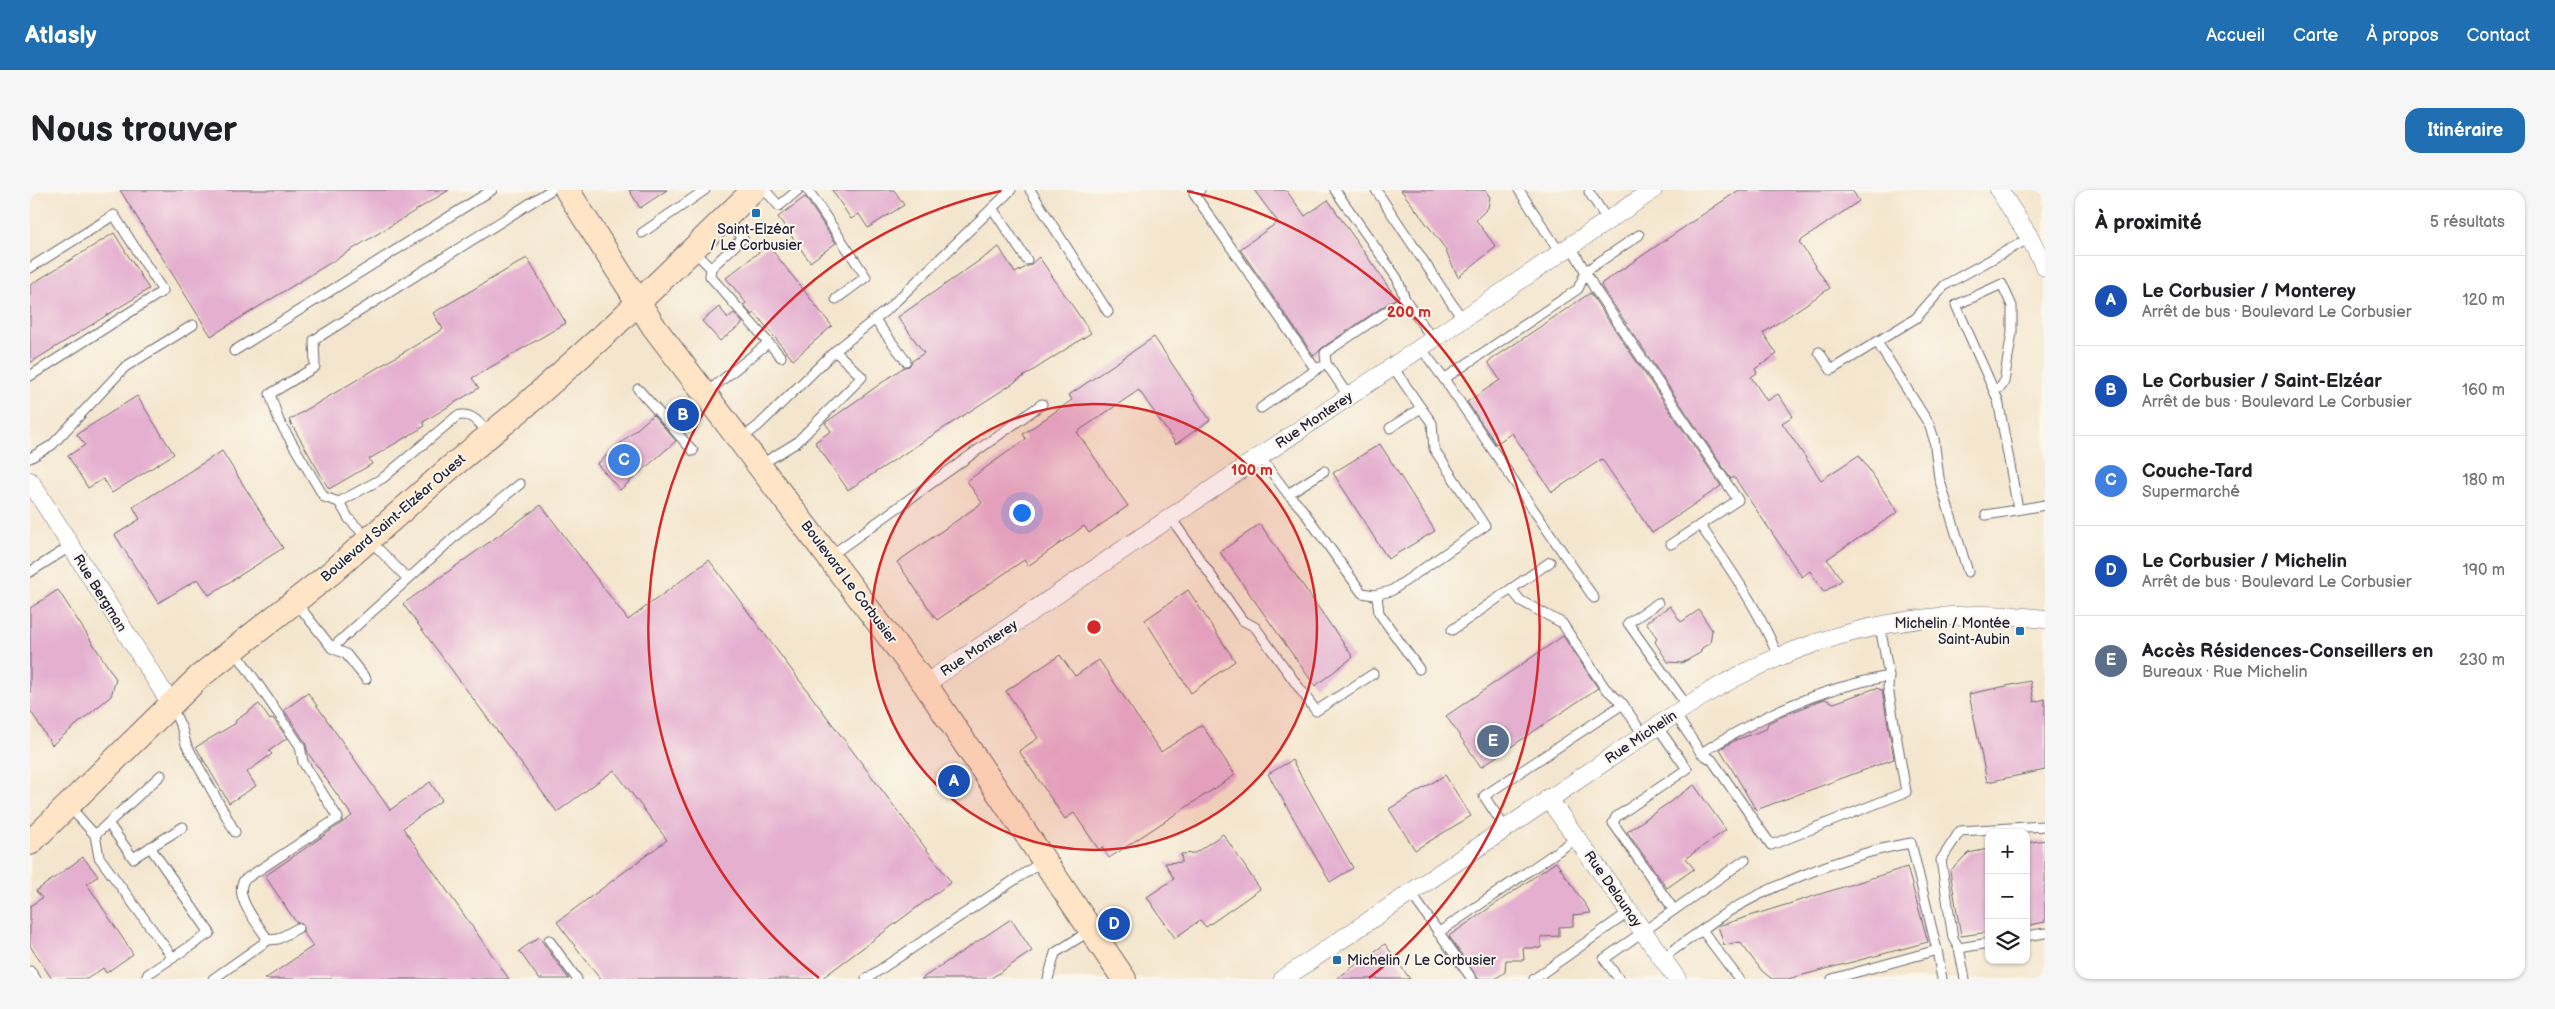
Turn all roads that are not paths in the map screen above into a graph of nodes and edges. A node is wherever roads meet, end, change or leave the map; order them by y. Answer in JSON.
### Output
{"nodes":[{"id":1,"x":492,"y":190,"type":"edge"},
{"id":2,"x":551,"y":190,"type":"edge"},
{"id":3,"x":567,"y":190,"type":"edge"},
{"id":4,"x":705,"y":190,"type":"edge"},
{"id":5,"x":754,"y":190,"type":"edge"},
{"id":6,"x":765,"y":190,"type":"edge"},
{"id":7,"x":798,"y":190,"type":"edge"},
{"id":8,"x":808,"y":190,"type":"edge"},
{"id":9,"x":1011,"y":190,"type":"edge"},
{"id":10,"x":1030,"y":190,"type":"edge"},
{"id":11,"x":1200,"y":190,"type":"edge"},
{"id":12,"x":1335,"y":190,"type":"edge"},
{"id":13,"x":1376,"y":190,"type":"edge"},
{"id":14,"x":1519,"y":190,"type":"edge"},
{"id":15,"x":1653,"y":190,"type":"edge"},
{"id":16,"x":1999,"y":190,"type":"edge"},
{"id":17,"x":1589,"y":192,"type":"dead end"},
{"id":18,"x":992,"y":208,"type":"junction"},
{"id":19,"x":724,"y":219,"type":"junction"},
{"id":20,"x":1608,"y":221,"type":"junction"},
{"id":21,"x":642,"y":233,"type":"dead end"},
{"id":22,"x":1640,"y":235,"type":"dead end"},
{"id":23,"x":2030,"y":238,"type":"junction"},
{"id":24,"x":692,"y":250,"type":"junction"},
{"id":25,"x":1565,"y":250,"type":"junction"},
{"id":26,"x":1028,"y":260,"type":"dead end"},
{"id":27,"x":2045,"y":267,"type":"edge"},
{"id":28,"x":30,"y":268,"type":"edge"},
{"id":29,"x":710,"y":268,"type":"junction"},
{"id":30,"x":1586,"y":271,"type":"junction"},
{"id":31,"x":836,"y":299,"type":"dead end"},
{"id":32,"x":1405,"y":299,"type":"junction"},
{"id":33,"x":639,"y":302,"type":"junction"},
{"id":34,"x":1108,"y":312,"type":"dead end"},
{"id":35,"x":875,"y":320,"type":"junction"},
{"id":36,"x":1463,"y":320,"type":"junction"},
{"id":37,"x":193,"y":325,"type":"dead end"},
{"id":38,"x":1877,"y":342,"type":"junction"},
{"id":39,"x":768,"y":343,"type":"junction"},
{"id":40,"x":1427,"y":344,"type":"junction"},
{"id":41,"x":234,"y":351,"type":"dead end"},
{"id":42,"x":835,"y":351,"type":"junction"},
{"id":43,"x":1819,"y":352,"type":"dead end"},
{"id":44,"x":781,"y":357,"type":"dead end"},
{"id":45,"x":906,"y":361,"type":"dead end"},
{"id":46,"x":1326,"y":363,"type":"junction"},
{"id":47,"x":1393,"y":367,"type":"junction"},
{"id":48,"x":1316,"y":370,"type":"junction"},
{"id":49,"x":30,"y":376,"type":"edge"},
{"id":50,"x":1444,"y":379,"type":"junction"},
{"id":51,"x":638,"y":389,"type":"dead end"},
{"id":52,"x":1994,"y":390,"type":"junction"},
{"id":53,"x":705,"y":393,"type":"junction"},
{"id":54,"x":1349,"y":397,"type":"junction"},
{"id":55,"x":1042,"y":404,"type":"dead end"},
{"id":56,"x":1261,"y":408,"type":"dead end"},
{"id":57,"x":1421,"y":408,"type":"junction"},
{"id":58,"x":1390,"y":428,"type":"dead end"},
{"id":59,"x":490,"y":436,"type":"junction"},
{"id":60,"x":740,"y":439,"type":"junction"},
{"id":61,"x":693,"y":451,"type":"dead end"},
{"id":62,"x":1260,"y":457,"type":"junction"},
{"id":63,"x":30,"y":458,"type":"edge"},
{"id":64,"x":760,"y":465,"type":"junction"},
{"id":65,"x":1324,"y":471,"type":"dead end"},
{"id":66,"x":30,"y":481,"type":"edge"},
{"id":67,"x":520,"y":484,"type":"dead end"},
{"id":68,"x":1288,"y":494,"type":"junction"},
{"id":69,"x":339,"y":502,"type":"junction"},
{"id":70,"x":2045,"y":505,"type":"edge"},
{"id":71,"x":2018,"y":509,"type":"junction"},
{"id":72,"x":1986,"y":515,"type":"dead end"},
{"id":73,"x":1171,"y":518,"type":"junction"},
{"id":74,"x":1700,"y":525,"type":"junction"},
{"id":75,"x":370,"y":540,"type":"junction"},
{"id":76,"x":1671,"y":544,"type":"dead end"},
{"id":77,"x":71,"y":546,"type":"junction"},
{"id":78,"x":829,"y":556,"type":"junction"},
{"id":79,"x":1550,"y":562,"type":"dead end"},
{"id":80,"x":30,"y":572,"type":"edge"},
{"id":81,"x":1968,"y":572,"type":"dead end"},
{"id":82,"x":408,"y":578,"type":"junction"},
{"id":83,"x":1511,"y":589,"type":"junction"},
{"id":84,"x":1377,"y":595,"type":"junction"},
{"id":85,"x":1594,"y":598,"type":"dead end"},
{"id":86,"x":295,"y":601,"type":"junction"},
{"id":87,"x":1658,"y":603,"type":"dead end"},
{"id":88,"x":2045,"y":619,"type":"edge"},
{"id":89,"x":1880,"y":626,"type":"junction"},
{"id":90,"x":1452,"y":630,"type":"dead end"},
{"id":91,"x":234,"y":648,"type":"junction"},
{"id":92,"x":332,"y":648,"type":"junction"},
{"id":93,"x":1778,"y":656,"type":"junction"},
{"id":94,"x":1419,"y":669,"type":"dead end"},
{"id":95,"x":1373,"y":674,"type":"dead end"},
{"id":96,"x":1889,"y":676,"type":"junction"},
{"id":97,"x":366,"y":679,"type":"dead end"},
{"id":98,"x":925,"y":684,"type":"junction"},
{"id":99,"x":171,"y":704,"type":"junction"},
{"id":100,"x":1623,"y":704,"type":"junction"},
{"id":101,"x":1681,"y":710,"type":"junction"},
{"id":102,"x":1650,"y":731,"type":"junction"},
{"id":103,"x":1701,"y":753,"type":"junction"},
{"id":104,"x":161,"y":775,"type":"dead end"},
{"id":105,"x":1548,"y":798,"type":"junction"},
{"id":106,"x":68,"y":805,"type":"junction"},
{"id":107,"x":108,"y":823,"type":"junction"},
{"id":108,"x":2045,"y":826,"type":"edge"},
{"id":109,"x":183,"y":827,"type":"dead end"},
{"id":110,"x":1505,"y":828,"type":"junction"},
{"id":111,"x":235,"y":832,"type":"dead end"},
{"id":112,"x":95,"y":835,"type":"junction"},
{"id":113,"x":1577,"y":838,"type":"junction"},
{"id":114,"x":30,"y":843,"type":"edge"},
{"id":115,"x":150,"y":847,"type":"junction"},
{"id":116,"x":1044,"y":860,"type":"junction"},
{"id":117,"x":1745,"y":860,"type":"dead end"},
{"id":118,"x":1410,"y":892,"type":"junction"},
{"id":119,"x":1674,"y":910,"type":"junction"},
{"id":120,"x":1629,"y":912,"type":"junction"},
{"id":121,"x":298,"y":928,"type":"dead end"},
{"id":122,"x":1091,"y":930,"type":"junction"},
{"id":123,"x":1702,"y":930,"type":"junction"},
{"id":124,"x":1438,"y":932,"type":"junction"},
{"id":125,"x":1644,"y":932,"type":"junction"},
{"id":126,"x":2045,"y":933,"type":"edge"},
{"id":127,"x":2030,"y":935,"type":"edge"},
{"id":128,"x":268,"y":940,"type":"junction"},
{"id":129,"x":549,"y":940,"type":"dead end"},
{"id":130,"x":1985,"y":944,"type":"edge"},
{"id":131,"x":1959,"y":948,"type":"junction"},
{"id":132,"x":1937,"y":950,"type":"junction"},
{"id":133,"x":173,"y":958,"type":"junction"},
{"id":134,"x":1662,"y":958,"type":"junction"},
{"id":135,"x":30,"y":971,"type":"edge"},
{"id":136,"x":36,"y":979,"type":"edge"},
{"id":137,"x":146,"y":979,"type":"edge"},
{"id":138,"x":213,"y":979,"type":"edge"},
{"id":139,"x":577,"y":979,"type":"edge"},
{"id":140,"x":866,"y":979,"type":"edge"},
{"id":141,"x":1048,"y":979,"type":"edge"},
{"id":142,"x":1124,"y":979,"type":"edge"},
{"id":143,"x":1283,"y":979,"type":"edge"},
{"id":144,"x":1472,"y":979,"type":"edge"},
{"id":145,"x":1534,"y":979,"type":"edge"},
{"id":146,"x":1619,"y":979,"type":"edge"},
{"id":147,"x":1677,"y":979,"type":"edge"},
{"id":148,"x":1739,"y":979,"type":"edge"},
{"id":149,"x":1832,"y":979,"type":"edge"},
{"id":150,"x":1942,"y":979,"type":"edge"},
{"id":151,"x":1965,"y":979,"type":"edge"}],
"edges":[{"from":1,"to":41,"type":"lane"},
{"from":2,"to":69,"type":"lane"},
{"from":3,"to":33,"type":"street","name":"Boulevard Le Corbusier"},
{"from":4,"to":21,"type":"lane"},
{"from":5,"to":19,"type":"street","name":"Boulevard Saint-Elzéar Ouest"},
{"from":6,"to":7,"type":"lane"},
{"from":8,"to":31,"type":"lane"},
{"from":9,"to":18,"type":"lane"},
{"from":10,"to":34,"type":"lane"},
{"from":11,"to":48,"type":"lane"},
{"from":12,"to":32,"type":"lane"},
{"from":13,"to":36,"type":"lane"},
{"from":14,"to":25,"type":"lane"},
{"from":15,"to":20,"type":"street","name":"Rue Monterey"},
{"from":16,"to":23,"type":"street"},
{"from":17,"to":20,"type":"lane"},
{"from":18,"to":26,"type":"lane"},
{"from":18,"to":35,"type":"lane"},
{"from":19,"to":24,"type":"street","name":"Boulevard Saint-Elzéar Ouest"},
{"from":19,"to":29,"type":"lane"},
{"from":20,"to":25,"type":"street","name":"Rue Monterey"},
{"from":22,"to":30,"type":"lane"},
{"from":23,"to":27,"type":"street"},
{"from":23,"to":38,"type":"lane"},
{"from":24,"to":29,"type":"lane"},
{"from":24,"to":33,"type":"street","name":"Boulevard Saint-Elzéar Ouest"},
{"from":25,"to":30,"type":"lane"},
{"from":25,"to":36,"type":"street","name":"Rue Monterey"},
{"from":28,"to":49,"type":"lane"},
{"from":29,"to":39,"type":"lane"},
{"from":30,"to":50,"type":"lane"},
{"from":30,"to":74,"type":"lane"},
{"from":32,"to":40,"type":"lane"},
{"from":32,"to":46,"type":"lane"},
{"from":33,"to":53,"type":"street","name":"Boulevard Le Corbusier"},
{"from":33,"to":59,"type":"street","name":"Boulevard Saint-Elzéar Ouest"},
{"from":35,"to":42,"type":"lane"},
{"from":35,"to":45,"type":"lane"},
{"from":36,"to":40,"type":"street","name":"Rue Monterey"},
{"from":37,"to":63,"type":"lane"},
{"from":38,"to":43,"type":"lane"},
{"from":38,"to":81,"type":"lane"},
{"from":39,"to":44,"type":"lane"},
{"from":39,"to":53,"type":"lane"},
{"from":40,"to":47,"type":"street","name":"Rue Monterey"},
{"from":40,"to":50,"type":"lane"},
{"from":42,"to":60,"type":"lane"},
{"from":42,"to":64,"type":"lane"},
{"from":46,"to":48,"type":"lane"},
{"from":46,"to":54,"type":"lane"},
{"from":47,"to":54,"type":"street","name":"Rue Monterey"},
{"from":47,"to":57,"type":"lane"},
{"from":48,"to":56,"type":"lane"},
{"from":50,"to":85,"type":"lane"},
{"from":51,"to":61,"type":"lane"},
{"from":52,"to":52,"type":"lane"},
{"from":52,"to":71,"type":"lane"},
{"from":53,"to":60,"type":"street","name":"Boulevard Le Corbusier"},
{"from":54,"to":62,"type":"street","name":"Rue Monterey"},
{"from":55,"to":78,"type":"lane"},
{"from":57,"to":58,"type":"lane"},
{"from":57,"to":84,"type":"lane"},
{"from":59,"to":69,"type":"lane"},
{"from":59,"to":75,"type":"street","name":"Boulevard Saint-Elzéar Ouest"},
{"from":60,"to":64,"type":"street","name":"Boulevard Le Corbusier"},
{"from":62,"to":68,"type":"lane"},
{"from":62,"to":73,"type":"street","name":"Rue Monterey"},
{"from":64,"to":78,"type":"street","name":"Boulevard Le Corbusier"},
{"from":65,"to":68,"type":"lane"},
{"from":66,"to":77,"type":"street","name":"Rue Bergman"},
{"from":67,"to":82,"type":"lane"},
{"from":68,"to":84,"type":"lane"},
{"from":69,"to":75,"type":"lane"},
{"from":70,"to":71,"type":"lane"},
{"from":71,"to":72,"type":"lane"},
{"from":73,"to":95,"type":"lane"},
{"from":73,"to":98,"type":"street","name":"Rue Monterey"},
{"from":74,"to":76,"type":"lane"},
{"from":74,"to":93,"type":"lane"},
{"from":75,"to":82,"type":"lane"},
{"from":75,"to":86,"type":"street","name":"Boulevard Saint-Elzéar Ouest"},
{"from":77,"to":80,"type":"lane"},
{"from":77,"to":99,"type":"street","name":"Rue Bergman"},
{"from":78,"to":98,"type":"street","name":"Boulevard Le Corbusier"},
{"from":79,"to":83,"type":"lane"},
{"from":82,"to":92,"type":"lane"},
{"from":83,"to":90,"type":"lane"},
{"from":83,"to":100,"type":"lane"},
{"from":84,"to":94,"type":"lane"},
{"from":86,"to":91,"type":"street","name":"Boulevard Saint-Elzéar Ouest"},
{"from":86,"to":92,"type":"lane"},
{"from":87,"to":101,"type":"lane"},
{"from":88,"to":89,"type":"street","name":"Rue Michelin"},
{"from":89,"to":93,"type":"street","name":"Rue Michelin"},
{"from":89,"to":96,"type":"lane"},
{"from":91,"to":99,"type":"street","name":"Boulevard Saint-Elzéar Ouest"},
{"from":91,"to":128,"type":"lane"},
{"from":92,"to":97,"type":"lane"},
{"from":93,"to":101,"type":"street","name":"Rue Michelin"},
{"from":96,"to":103,"type":"lane"},
{"from":96,"to":103,"type":"lane"},
{"from":98,"to":116,"type":"street","name":"Boulevard Le Corbusier"},
{"from":99,"to":106,"type":"street","name":"Boulevard Saint-Elzéar Ouest"},
{"from":99,"to":111,"type":"lane"},
{"from":100,"to":102,"type":"lane"},
{"from":100,"to":110,"type":"lane"},
{"from":101,"to":102,"type":"street","name":"Rue Michelin"},
{"from":101,"to":103,"type":"lane"},
{"from":102,"to":105,"type":"street","name":"Rue Michelin"},
{"from":102,"to":119,"type":"lane"},
{"from":104,"to":107,"type":"lane"},
{"from":105,"to":110,"type":"street","name":"Rue Michelin"},
{"from":105,"to":113,"type":"street","name":"Rue Delaunay"},
{"from":106,"to":112,"type":"lane"},
{"from":106,"to":114,"type":"street","name":"Boulevard Saint-Elzéar Ouest"},
{"from":107,"to":112,"type":"lane"},
{"from":107,"to":115,"type":"lane"},
{"from":108,"to":131,"type":"lane"},
{"from":109,"to":115,"type":"lane"},
{"from":110,"to":118,"type":"street","name":"Rue Michelin"},
{"from":112,"to":133,"type":"lane"},
{"from":113,"to":120,"type":"street","name":"Rue Delaunay"},
{"from":113,"to":124,"type":"lane"},
{"from":115,"to":133,"type":"lane"},
{"from":116,"to":122,"type":"street","name":"Boulevard Le Corbusier"},
{"from":116,"to":140,"type":"lane"},
{"from":117,"to":119,"type":"lane"},
{"from":118,"to":124,"type":"lane"},
{"from":118,"to":143,"type":"street","name":"Rue Michelin"},
{"from":119,"to":125,"type":"lane"},
{"from":120,"to":125,"type":"street","name":"Rue Delaunay"},
{"from":120,"to":145,"type":"lane"},
{"from":121,"to":128,"type":"lane"},
{"from":122,"to":141,"type":"lane"},
{"from":122,"to":142,"type":"street","name":"Boulevard Le Corbusier"},
{"from":123,"to":132,"type":"lane"},
{"from":123,"to":134,"type":"lane"},
{"from":123,"to":148,"type":"lane"},
{"from":124,"to":144,"type":"lane"},
{"from":125,"to":134,"type":"street","name":"Rue Delaunay"},
{"from":125,"to":146,"type":"lane"},
{"from":126,"to":127,"type":"lane"},
{"from":128,"to":138,"type":"lane"},
{"from":129,"to":139,"type":"lane"},
{"from":130,"to":131,"type":"lane"},
{"from":131,"to":151,"type":"lane"},
{"from":132,"to":149,"type":"lane"},
{"from":132,"to":150,"type":"lane"},
{"from":133,"to":137,"type":"lane"},
{"from":134,"to":147,"type":"street","name":"Rue Delaunay"},
{"from":135,"to":136,"type":"lane"}]}
